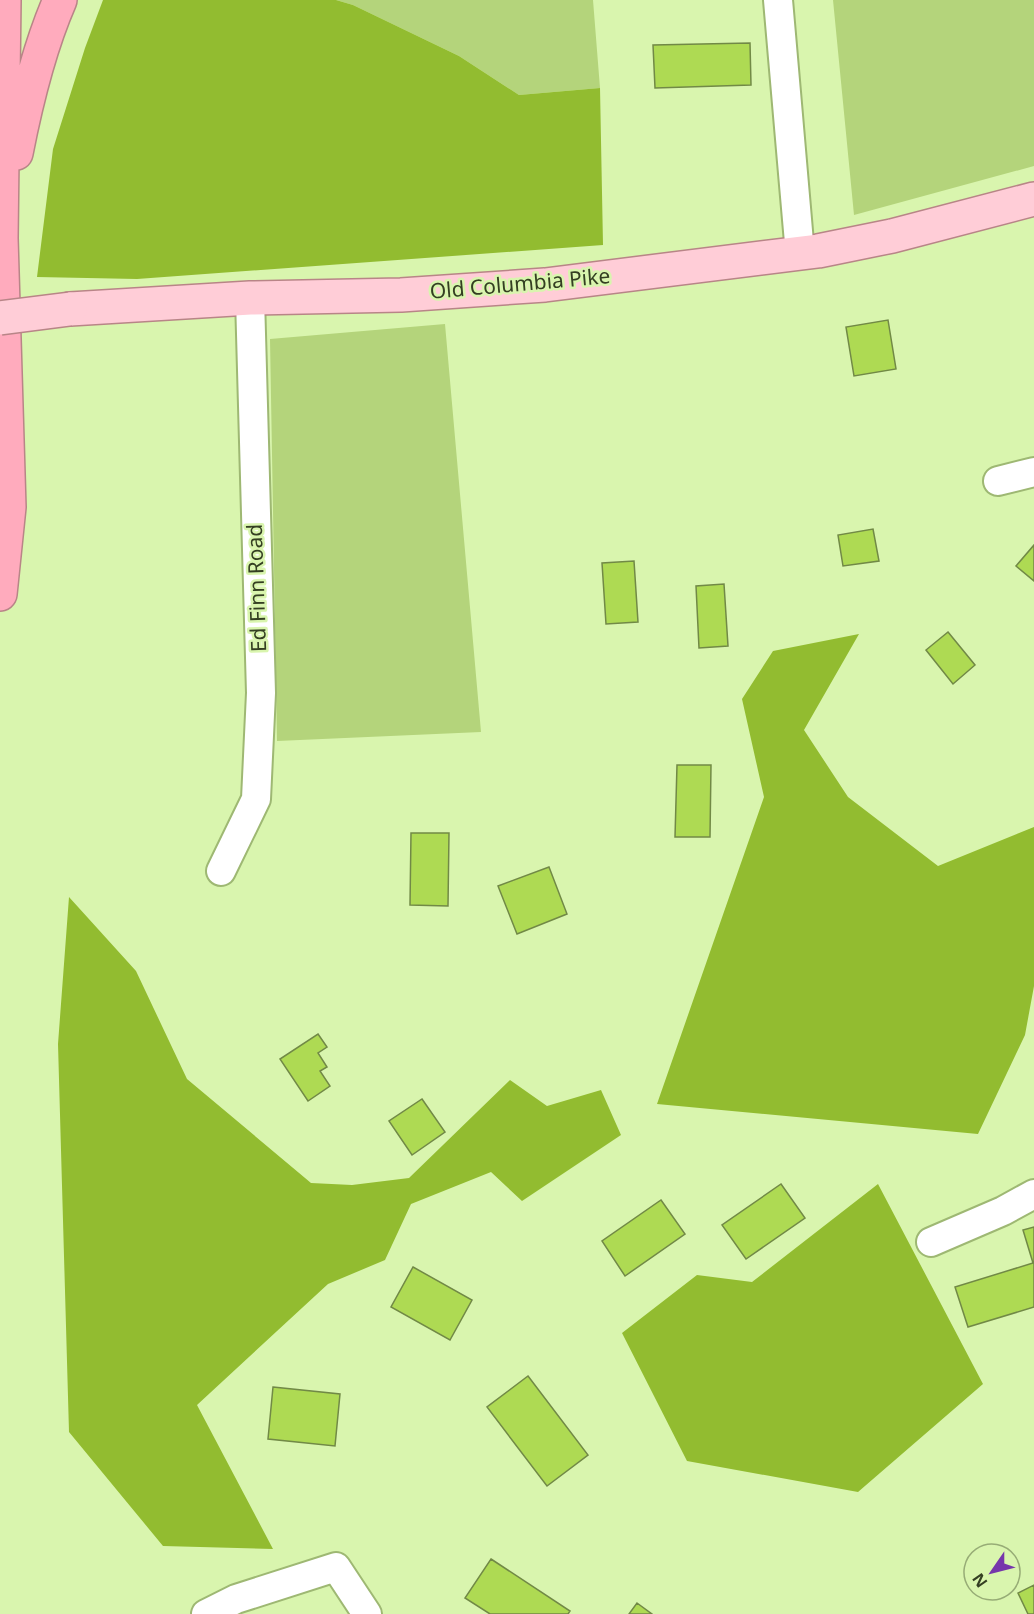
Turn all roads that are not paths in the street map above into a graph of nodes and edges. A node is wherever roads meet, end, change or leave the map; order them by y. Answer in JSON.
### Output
{"nodes":[{"id":1,"x":4,"y":0,"type":"edge"},
{"id":2,"x":60,"y":0,"type":"edge"},
{"id":3,"x":778,"y":0,"type":"edge"},
{"id":4,"x":1034,"y":199,"type":"edge"},
{"id":5,"x":1,"y":238,"type":"edge"},
{"id":6,"x":800,"y":254,"type":"junction"},
{"id":7,"x":249,"y":298,"type":"junction"},
{"id":8,"x":0,"y":318,"type":"edge"},
{"id":9,"x":1034,"y":472,"type":"edge"},
{"id":10,"x":998,"y":481,"type":"dead end"},
{"id":11,"x":0,"y":594,"type":"edge"},
{"id":12,"x":221,"y":871,"type":"dead end"},
{"id":13,"x":1034,"y":1194,"type":"edge"},
{"id":14,"x":931,"y":1242,"type":"dead end"},
{"id":15,"x":206,"y":1614,"type":"edge"},
{"id":16,"x":367,"y":1614,"type":"edge"}],
"edges":[{"from":1,"to":5,"type":"highway"},
{"from":2,"to":5,"type":"highway"},
{"from":3,"to":6,"type":"street"},
{"from":4,"to":6,"type":"main road","name":"Old Columbia Pike"},
{"from":5,"to":11,"type":"highway"},
{"from":6,"to":7,"type":"main road","name":"Old Columbia Pike"},
{"from":7,"to":8,"type":"main road","name":"Old Columbia Pike","bridge":true},
{"from":7,"to":12,"type":"street","name":"Ed Finn Road"},
{"from":9,"to":10,"type":"street"},
{"from":13,"to":14,"type":"street"},
{"from":15,"to":16,"type":"street"}]}
